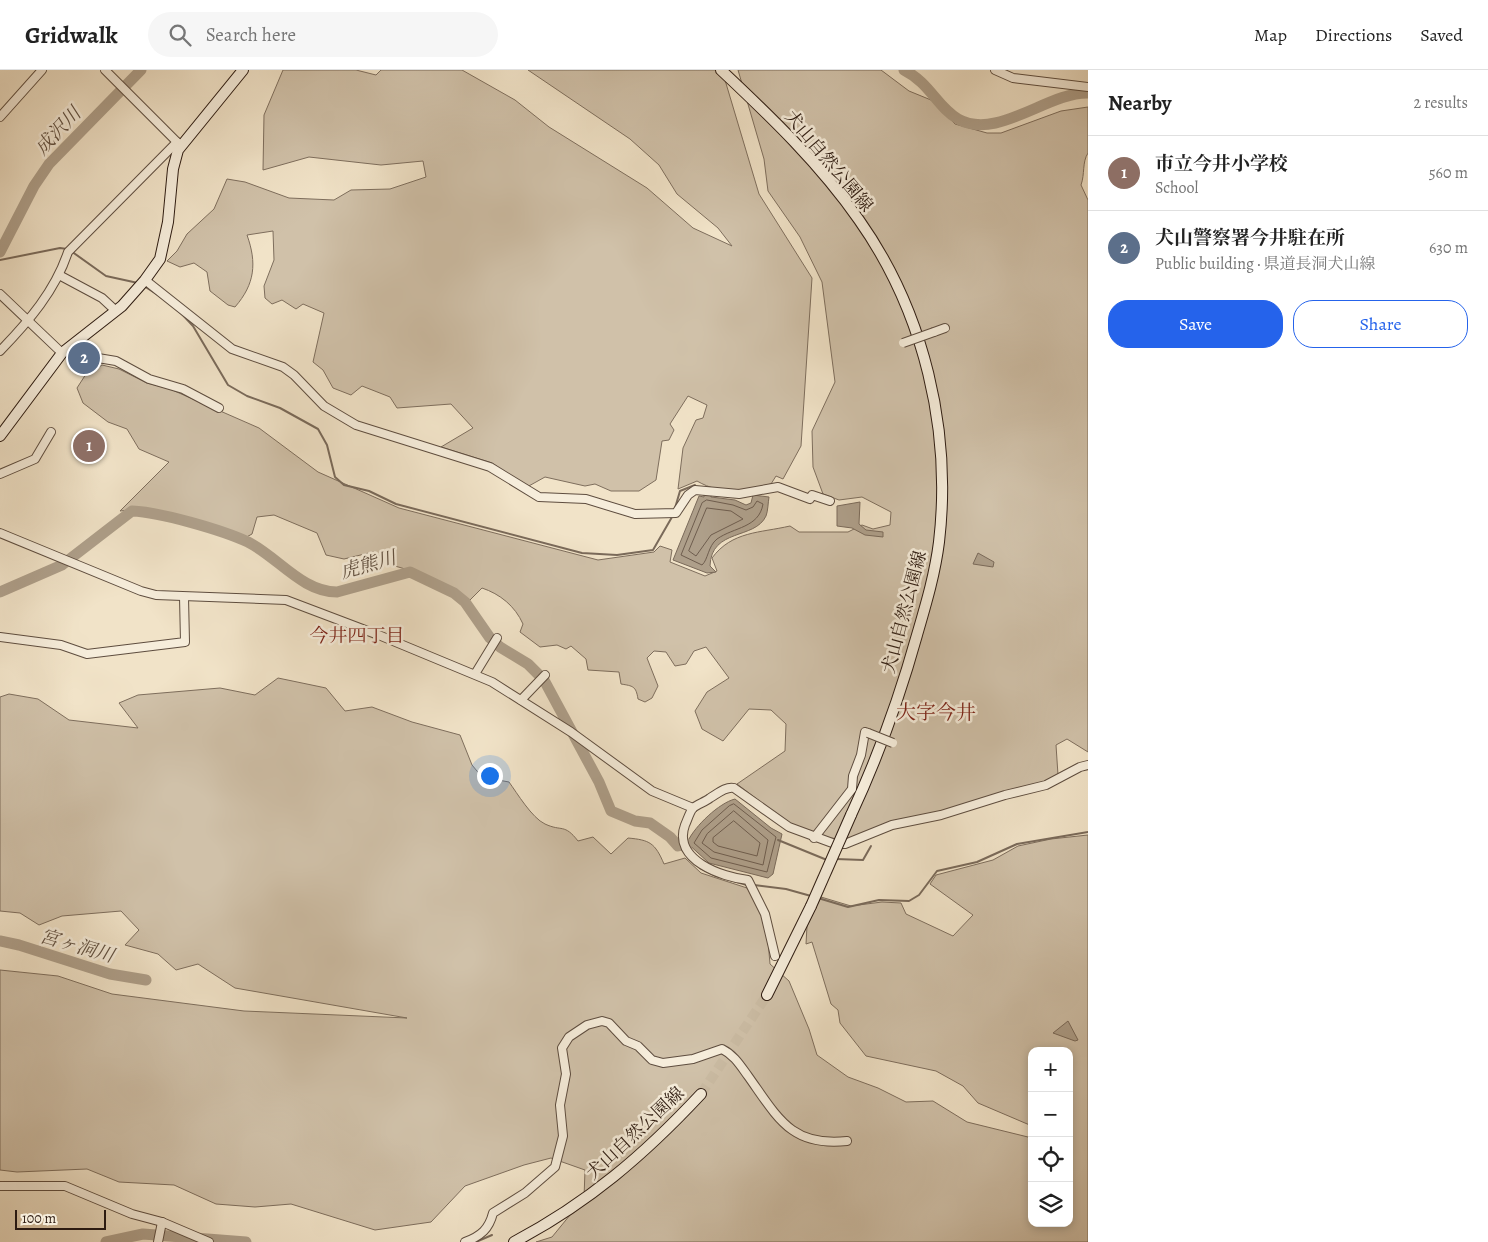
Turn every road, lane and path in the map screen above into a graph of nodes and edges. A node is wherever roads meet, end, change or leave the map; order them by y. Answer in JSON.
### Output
{"nodes":[{"id":1,"x":42,"y":70,"type":"edge"},
{"id":2,"x":105,"y":70,"type":"edge"},
{"id":3,"x":243,"y":70,"type":"edge"},
{"id":4,"x":721,"y":70,"type":"edge"},
{"id":5,"x":995,"y":70,"type":"edge"},
{"id":6,"x":1088,"y":87,"type":"edge"},
{"id":7,"x":0,"y":117,"type":"edge"},
{"id":8,"x":179,"y":144,"type":"junction"},
{"id":9,"x":59,"y":275,"type":"junction"},
{"id":10,"x":142,"y":283,"type":"junction"},
{"id":11,"x":0,"y":294,"type":"edge"},
{"id":12,"x":116,"y":311,"type":"junction"},
{"id":13,"x":29,"y":321,"type":"junction"},
{"id":14,"x":945,"y":328,"type":"dead end"},
{"id":15,"x":903,"y":343,"type":"dead end"},
{"id":16,"x":73,"y":344,"type":"junction"},
{"id":17,"x":0,"y":351,"type":"edge"},
{"id":18,"x":62,"y":353,"type":"junction"},
{"id":19,"x":219,"y":408,"type":"dead end"},
{"id":20,"x":51,"y":432,"type":"dead end"},
{"id":21,"x":0,"y":436,"type":"edge"},
{"id":22,"x":0,"y":474,"type":"edge"},
{"id":23,"x":830,"y":501,"type":"dead end"},
{"id":24,"x":0,"y":533,"type":"edge"},
{"id":25,"x":184,"y":597,"type":"junction"},
{"id":26,"x":0,"y":638,"type":"edge"},
{"id":27,"x":497,"y":638,"type":"dead end"},
{"id":28,"x":474,"y":674,"type":"junction"},
{"id":29,"x":545,"y":675,"type":"dead end"},
{"id":30,"x":521,"y":700,"type":"junction"},
{"id":31,"x":893,"y":743,"type":"dead end"},
{"id":32,"x":1088,"y":765,"type":"edge"},
{"id":33,"x":693,"y":808,"type":"junction"},
{"id":34,"x":814,"y":838,"type":"junction"},
{"id":35,"x":775,"y":956,"type":"dead end"},
{"id":36,"x":767,"y":995,"type":"tunnel mouth"},
{"id":37,"x":701,"y":1094,"type":"tunnel mouth"},
{"id":38,"x":848,"y":1141,"type":"dead end"},
{"id":39,"x":0,"y":1186,"type":"edge"},
{"id":40,"x":162,"y":1222,"type":"junction"},
{"id":41,"x":159,"y":1237,"type":"edge"},
{"id":42,"x":208,"y":1242,"type":"edge"},
{"id":43,"x":465,"y":1242,"type":"edge"},
{"id":44,"x":514,"y":1242,"type":"edge"}],
"edges":[{"from":1,"to":7,"type":"street"},
{"from":2,"to":8,"type":"street"},
{"from":3,"to":8,"type":"main road"},
{"from":4,"to":36,"type":"main road","name":"犬山自然公園線","bridge":true},
{"from":5,"to":6,"type":"street"},
{"from":8,"to":9,"type":"street"},
{"from":8,"to":10,"type":"main road"},
{"from":9,"to":12,"type":"street"},
{"from":9,"to":13,"type":"street"},
{"from":10,"to":12,"type":"main road"},
{"from":10,"to":23,"type":"street"},
{"from":11,"to":13,"type":"street"},
{"from":12,"to":16,"type":"main road"},
{"from":13,"to":17,"type":"street"},
{"from":13,"to":18,"type":"street"},
{"from":14,"to":15,"type":"street","bridge":true},
{"from":16,"to":18,"type":"main road"},
{"from":16,"to":19,"type":"street"},
{"from":18,"to":21,"type":"main road"},
{"from":20,"to":22,"type":"street"},
{"from":24,"to":25,"type":"street"},
{"from":25,"to":26,"type":"street"},
{"from":25,"to":28,"type":"street"},
{"from":27,"to":28,"type":"street"},
{"from":28,"to":30,"type":"street"},
{"from":29,"to":30,"type":"street"},
{"from":30,"to":33,"type":"street"},
{"from":31,"to":34,"type":"street","bridge":true},
{"from":32,"to":34,"type":"street"},
{"from":33,"to":34,"type":"street"},
{"from":33,"to":35,"type":"street"},
{"from":37,"to":44,"type":"main road","name":"犬山自然公園線"},
{"from":38,"to":43,"type":"street"},
{"from":39,"to":40,"type":"street"},
{"from":40,"to":41,"type":"street"},
{"from":40,"to":42,"type":"street"}]}
